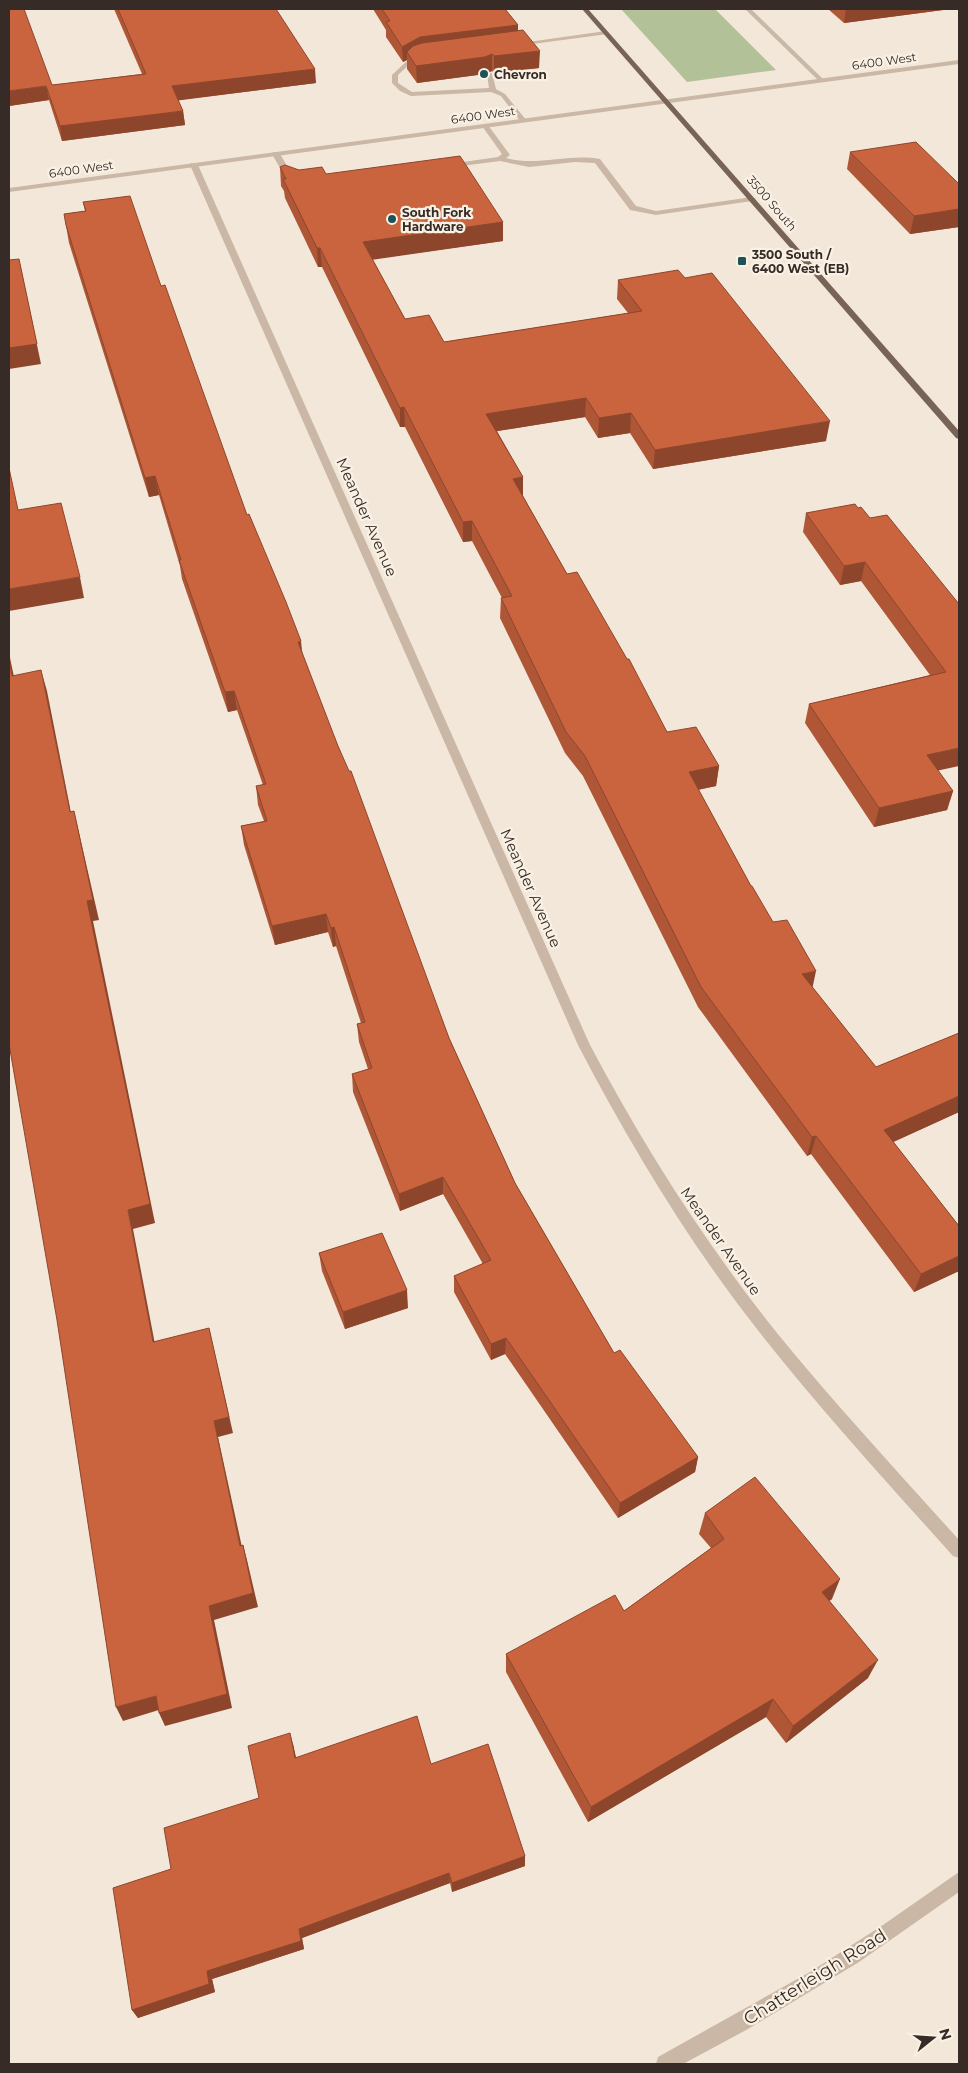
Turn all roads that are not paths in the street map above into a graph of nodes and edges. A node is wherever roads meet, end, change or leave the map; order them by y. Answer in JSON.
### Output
{"nodes":[{"id":1,"x":585,"y":9,"type":"edge"},
{"id":2,"x":748,"y":9,"type":"edge"},
{"id":3,"x":606,"y":33,"type":"junction"},
{"id":4,"x":506,"y":46,"type":"edge"},
{"id":5,"x":431,"y":55,"type":"edge"},
{"id":6,"x":959,"y":62,"type":"edge"},
{"id":7,"x":490,"y":74,"type":"edge"},
{"id":8,"x":821,"y":80,"type":"junction"},
{"id":9,"x":492,"y":90,"type":"junction"},
{"id":10,"x":666,"y":101,"type":"junction"},
{"id":11,"x":524,"y":121,"type":"junction"},
{"id":12,"x":486,"y":126,"type":"junction"},
{"id":13,"x":276,"y":154,"type":"junction"},
{"id":14,"x":500,"y":159,"type":"junction"},
{"id":15,"x":194,"y":165,"type":"junction"},
{"id":16,"x":440,"y":167,"type":"edge"},
{"id":17,"x":300,"y":185,"type":"edge"},
{"id":18,"x":9,"y":190,"type":"edge"},
{"id":19,"x":752,"y":199,"type":"junction"},
{"id":20,"x":959,"y":436,"type":"edge"},
{"id":21,"x":959,"y":1551,"type":"edge"},
{"id":22,"x":959,"y":1881,"type":"edge"},
{"id":23,"x":665,"y":2064,"type":"edge"}],
"edges":[{"from":1,"to":3,"type":"main road","name":"3500 South"},
{"from":2,"to":8,"type":"street"},
{"from":3,"to":4,"type":"street"},
{"from":3,"to":10,"type":"main road","name":"3500 South"},
{"from":5,"to":9,"type":"street"},
{"from":6,"to":8,"type":"street","name":"6400 West"},
{"from":7,"to":9,"type":"street"},
{"from":8,"to":10,"type":"street","name":"6400 West"},
{"from":9,"to":11,"type":"street"},
{"from":10,"to":11,"type":"street","name":"6400 West"},
{"from":10,"to":19,"type":"main road","name":"3500 South"},
{"from":11,"to":12,"type":"street","name":"6400 West"},
{"from":12,"to":13,"type":"street","name":"6400 West"},
{"from":12,"to":14,"type":"street"},
{"from":13,"to":15,"type":"street","name":"6400 West"},
{"from":13,"to":17,"type":"street"},
{"from":14,"to":16,"type":"street"},
{"from":14,"to":19,"type":"street"},
{"from":15,"to":18,"type":"street","name":"6400 West"},
{"from":15,"to":21,"type":"street","name":"Meander Avenue"},
{"from":19,"to":20,"type":"main road","name":"3500 South"},
{"from":22,"to":23,"type":"street","name":"Chatterleigh Road"}]}
